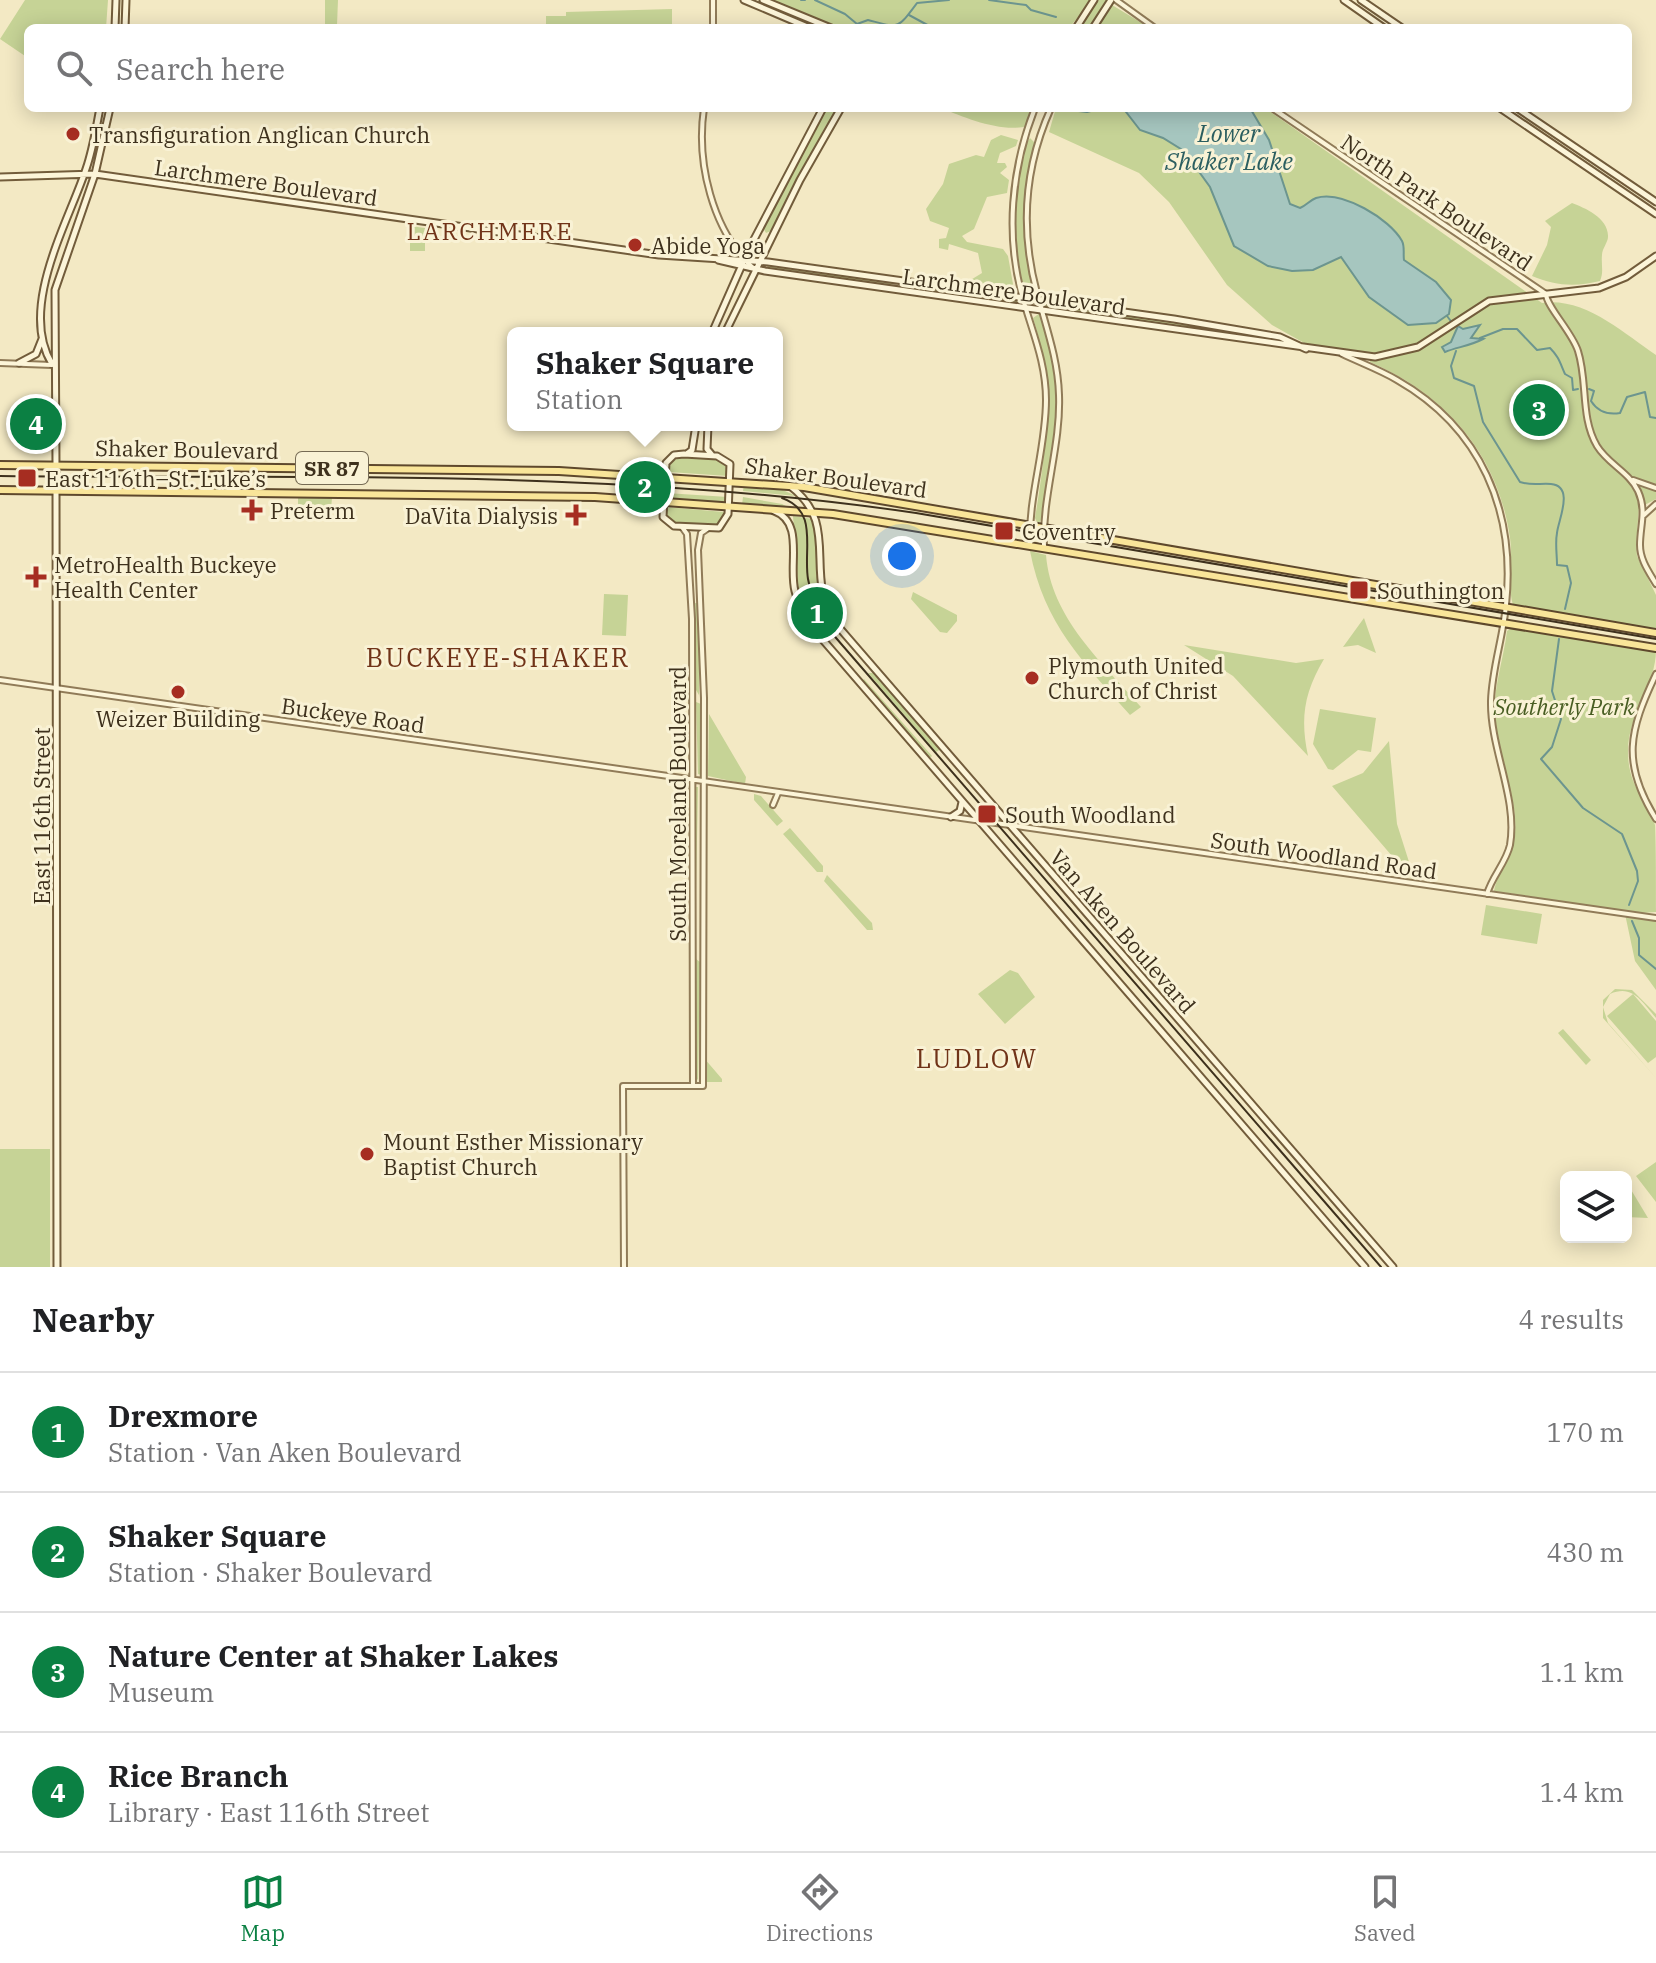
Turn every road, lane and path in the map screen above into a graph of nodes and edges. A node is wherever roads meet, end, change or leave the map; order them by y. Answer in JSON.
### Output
{"nodes":[{"id":1,"x":116,"y":0,"type":"edge"},
{"id":2,"x":126,"y":0,"type":"edge"},
{"id":3,"x":713,"y":0,"type":"edge"},
{"id":4,"x":744,"y":0,"type":"edge"},
{"id":5,"x":763,"y":0,"type":"edge"},
{"id":6,"x":1094,"y":0,"type":"edge"},
{"id":7,"x":1113,"y":0,"type":"edge"},
{"id":8,"x":1344,"y":0,"type":"edge"},
{"id":9,"x":1361,"y":0,"type":"edge"},
{"id":10,"x":753,"y":2,"type":"edge"},
{"id":11,"x":115,"y":24,"type":"edge"},
{"id":12,"x":125,"y":24,"type":"edge"},
{"id":13,"x":713,"y":24,"type":"edge"},
{"id":14,"x":801,"y":24,"type":"edge"},
{"id":15,"x":821,"y":24,"type":"edge"},
{"id":16,"x":1079,"y":24,"type":"edge"},
{"id":17,"x":1096,"y":24,"type":"edge"},
{"id":18,"x":1149,"y":24,"type":"edge"},
{"id":19,"x":1378,"y":24,"type":"edge"},
{"id":20,"x":1396,"y":24,"type":"edge"},
{"id":21,"x":99,"y":112,"type":"edge"},
{"id":22,"x":109,"y":112,"type":"edge"},
{"id":23,"x":704,"y":112,"type":"edge"},
{"id":24,"x":821,"y":112,"type":"edge"},
{"id":25,"x":839,"y":112,"type":"edge"},
{"id":26,"x":1034,"y":112,"type":"edge"},
{"id":27,"x":1050,"y":112,"type":"edge"},
{"id":28,"x":1278,"y":112,"type":"edge"},
{"id":29,"x":1506,"y":112,"type":"edge"},
{"id":30,"x":1523,"y":112,"type":"edge"},
{"id":31,"x":85,"y":173,"type":"junction"},
{"id":32,"x":95,"y":174,"type":"junction"},
{"id":33,"x":0,"y":177,"type":"edge"},
{"id":34,"x":1656,"y":202,"type":"edge"},
{"id":35,"x":1656,"y":214,"type":"edge"},
{"id":36,"x":1656,"y":256,"type":"edge"},
{"id":37,"x":744,"y":259,"type":"junction"},
{"id":38,"x":718,"y":260,"type":"junction"},
{"id":39,"x":759,"y":261,"type":"junction"},
{"id":40,"x":740,"y":268,"type":"junction"},
{"id":41,"x":755,"y":269,"type":"junction"},
{"id":42,"x":1546,"y":294,"type":"junction"},
{"id":43,"x":1022,"y":298,"type":"junction"},
{"id":44,"x":1039,"y":300,"type":"junction"},
{"id":45,"x":1026,"y":309,"type":"junction"},
{"id":46,"x":1043,"y":311,"type":"junction"},
{"id":47,"x":715,"y":327,"type":"edge"},
{"id":48,"x":728,"y":327,"type":"edge"},
{"id":49,"x":43,"y":334,"type":"junction"},
{"id":50,"x":1257,"y":334,"type":"junction"},
{"id":51,"x":1257,"y":342,"type":"junction"},
{"id":52,"x":1306,"y":349,"type":"junction"},
{"id":53,"x":1342,"y":354,"type":"junction"},
{"id":54,"x":0,"y":363,"type":"edge"},
{"id":55,"x":19,"y":363,"type":"junction"},
{"id":56,"x":52,"y":365,"type":"junction"},
{"id":57,"x":695,"y":431,"type":"edge"},
{"id":58,"x":708,"y":431,"type":"edge"},
{"id":59,"x":684,"y":454,"type":"junction"},
{"id":60,"x":717,"y":456,"type":"junction"},
{"id":61,"x":0,"y":465,"type":"edge"},
{"id":62,"x":56,"y":469,"type":"junction"},
{"id":63,"x":665,"y":476,"type":"junction"},
{"id":64,"x":1631,"y":479,"type":"junction"},
{"id":65,"x":731,"y":481,"type":"junction"},
{"id":66,"x":788,"y":485,"type":"junction"},
{"id":67,"x":56,"y":487,"type":"junction"},
{"id":68,"x":1656,"y":488,"type":"edge"},
{"id":69,"x":0,"y":490,"type":"edge"},
{"id":70,"x":663,"y":502,"type":"junction"},
{"id":71,"x":1656,"y":504,"type":"edge"},
{"id":72,"x":729,"y":507,"type":"junction"},
{"id":73,"x":773,"y":511,"type":"junction"},
{"id":74,"x":815,"y":513,"type":"junction"},
{"id":75,"x":1644,"y":515,"type":"junction"},
{"id":76,"x":680,"y":526,"type":"junction"},
{"id":77,"x":1030,"y":526,"type":"junction"},
{"id":78,"x":708,"y":529,"type":"junction"},
{"id":79,"x":1043,"y":529,"type":"junction"},
{"id":80,"x":1030,"y":545,"type":"junction"},
{"id":81,"x":1044,"y":547,"type":"junction"},
{"id":82,"x":1656,"y":584,"type":"edge"},
{"id":83,"x":1506,"y":608,"type":"junction"},
{"id":84,"x":1504,"y":623,"type":"junction"},
{"id":85,"x":1656,"y":633,"type":"edge"},
{"id":86,"x":1656,"y":648,"type":"edge"},
{"id":87,"x":1656,"y":674,"type":"edge"},
{"id":88,"x":0,"y":680,"type":"edge"},
{"id":89,"x":56,"y":688,"type":"junction"},
{"id":90,"x":691,"y":780,"type":"junction"},
{"id":91,"x":703,"y":782,"type":"junction"},
{"id":92,"x":778,"y":793,"type":"junction"},
{"id":93,"x":962,"y":801,"type":"junction"},
{"id":94,"x":773,"y":805,"type":"dead end"},
{"id":95,"x":951,"y":817,"type":"junction"},
{"id":96,"x":1656,"y":819,"type":"edge"},
{"id":97,"x":979,"y":821,"type":"junction"},
{"id":98,"x":1011,"y":826,"type":"junction"},
{"id":99,"x":1487,"y":894,"type":"junction"},
{"id":100,"x":1656,"y":918,"type":"edge"},
{"id":101,"x":693,"y":1086,"type":"junction"},
{"id":102,"x":57,"y":1267,"type":"edge"},
{"id":103,"x":624,"y":1267,"type":"edge"},
{"id":104,"x":1365,"y":1267,"type":"edge"},
{"id":105,"x":1393,"y":1267,"type":"edge"}],
"edges":[{"from":1,"to":11,"type":"main road"},
{"from":2,"to":12,"type":"main road"},
{"from":3,"to":13,"type":"street"},
{"from":4,"to":10,"type":"main road"},
{"from":5,"to":15,"type":"main road"},
{"from":6,"to":16,"type":"main road"},
{"from":7,"to":17,"type":"main road"},
{"from":7,"to":18,"type":"street"},
{"from":8,"to":19,"type":"main road"},
{"from":9,"to":20,"type":"main road"},
{"from":10,"to":14,"type":"main road"},
{"from":21,"to":31,"type":"main road"},
{"from":22,"to":32,"type":"main road"},
{"from":23,"to":37,"type":"street"},
{"from":24,"to":37,"type":"main road"},
{"from":25,"to":39,"type":"main road"},
{"from":26,"to":43,"type":"street"},
{"from":27,"to":44,"type":"street"},
{"from":28,"to":42,"type":"street","name":"North Park Boulevard"},
{"from":29,"to":35,"type":"main road"},
{"from":30,"to":34,"type":"main road"},
{"from":31,"to":32,"type":"main road","name":"Larchmere Boulevard"},
{"from":31,"to":33,"type":"main road","name":"Larchmere Boulevard"},
{"from":31,"to":49,"type":"main road"},
{"from":32,"to":38,"type":"main road","name":"Larchmere Boulevard"},
{"from":32,"to":56,"type":"main road"},
{"from":36,"to":42,"type":"main road","name":"Larchmere Boulevard"},
{"from":37,"to":38,"type":"main road","name":"Larchmere Boulevard"},
{"from":37,"to":39,"type":"main road","name":"Larchmere Boulevard"},
{"from":37,"to":40,"type":"main road"},
{"from":37,"to":41,"type":"street"},
{"from":38,"to":40,"type":"main road","name":"Larchmere Boulevard"},
{"from":39,"to":41,"type":"main road"},
{"from":39,"to":43,"type":"main road","name":"Larchmere Boulevard"},
{"from":40,"to":41,"type":"main road","name":"Larchmere Boulevard"},
{"from":40,"to":47,"type":"main road"},
{"from":41,"to":45,"type":"main road","name":"Larchmere Boulevard"},
{"from":41,"to":48,"type":"main road"},
{"from":42,"to":53,"type":"main road","name":"Larchmere Boulevard"},
{"from":42,"to":64,"type":"street"},
{"from":43,"to":44,"type":"main road","name":"Larchmere Boulevard"},
{"from":43,"to":45,"type":"street"},
{"from":44,"to":46,"type":"street"},
{"from":44,"to":50,"type":"main road","name":"Larchmere Boulevard"},
{"from":45,"to":46,"type":"main road","name":"Larchmere Boulevard"},
{"from":45,"to":77,"type":"street"},
{"from":46,"to":51,"type":"main road","name":"Larchmere Boulevard"},
{"from":46,"to":79,"type":"street"},
{"from":49,"to":55,"type":"main road"},
{"from":49,"to":56,"type":"main road"},
{"from":50,"to":51,"type":"main road"},
{"from":50,"to":52,"type":"main road","name":"Larchmere Boulevard"},
{"from":51,"to":52,"type":"main road","name":"Larchmere Boulevard"},
{"from":52,"to":53,"type":"main road","name":"Larchmere Boulevard"},
{"from":53,"to":83,"type":"street"},
{"from":54,"to":55,"type":"street"},
{"from":55,"to":56,"type":"street"},
{"from":56,"to":62,"type":"main road","name":"East 116th Street"},
{"from":57,"to":59,"type":"main road"},
{"from":58,"to":60,"type":"main road"},
{"from":59,"to":60,"type":"main road"},
{"from":59,"to":63,"type":"main road"},
{"from":60,"to":65,"type":"main road"},
{"from":61,"to":62,"type":"main road","name":"Shaker Boulevard","number":"SR 87"},
{"from":62,"to":63,"type":"main road","name":"Shaker Boulevard","number":"SR 87"},
{"from":62,"to":67,"type":"main road","name":"East 116th Street","bridge":true},
{"from":63,"to":65,"type":"main road","name":"Shaker Boulevard","number":"SR 87"},
{"from":63,"to":70,"type":"main road"},
{"from":64,"to":68,"type":"street"},
{"from":64,"to":75,"type":"street"},
{"from":65,"to":66,"type":"main road","name":"Shaker Boulevard","number":"SR 87"},
{"from":65,"to":72,"type":"main road"},
{"from":66,"to":74,"type":"main road"},
{"from":66,"to":77,"type":"main road","name":"Shaker Boulevard","number":"SR 87"},
{"from":67,"to":69,"type":"main road","name":"Shaker Boulevard","number":"SR 87"},
{"from":67,"to":70,"type":"main road","name":"Shaker Boulevard","number":"SR 87"},
{"from":67,"to":89,"type":"main road","name":"East 116th Street"},
{"from":70,"to":72,"type":"main road","name":"Shaker Boulevard","number":"SR 87"},
{"from":70,"to":76,"type":"main road"},
{"from":71,"to":75,"type":"street"},
{"from":72,"to":73,"type":"main road","name":"Shaker Boulevard","number":"SR 87"},
{"from":72,"to":78,"type":"main road"},
{"from":73,"to":74,"type":"main road","name":"Shaker Boulevard","number":"SR 87"},
{"from":73,"to":93,"type":"main road","name":"Van Aken Boulevard"},
{"from":74,"to":80,"type":"main road","name":"Shaker Boulevard","number":"SR 87"},
{"from":74,"to":98,"type":"main road","name":"Van Aken Boulevard"},
{"from":75,"to":82,"type":"street"},
{"from":76,"to":78,"type":"main road"},
{"from":76,"to":90,"type":"street","name":"South Moreland Boulevard"},
{"from":77,"to":79,"type":"main road","name":"Shaker Boulevard","number":"SR 87"},
{"from":77,"to":80,"type":"street"},
{"from":78,"to":91,"type":"street","name":"South Moreland Boulevard"},
{"from":79,"to":81,"type":"street"},
{"from":79,"to":83,"type":"main road","name":"Shaker Boulevard","number":"SR 87"},
{"from":80,"to":81,"type":"main road","name":"Shaker Boulevard","number":"SR 87"},
{"from":81,"to":84,"type":"main road","name":"Shaker Boulevard","number":"SR 87"},
{"from":83,"to":84,"type":"street"},
{"from":83,"to":85,"type":"main road","name":"Shaker Boulevard","number":"SR 87"},
{"from":84,"to":86,"type":"main road","name":"Shaker Boulevard","number":"SR 87"},
{"from":84,"to":99,"type":"street"},
{"from":87,"to":96,"type":"street"},
{"from":88,"to":89,"type":"street","name":"Buckeye Road"},
{"from":89,"to":90,"type":"street","name":"Buckeye Road"},
{"from":89,"to":102,"type":"main road","name":"East 116th Street"},
{"from":90,"to":91,"type":"street","name":"Buckeye Road"},
{"from":90,"to":101,"type":"street","name":"South Moreland Boulevard"},
{"from":91,"to":92,"type":"street","name":"South Woodland Road"},
{"from":91,"to":101,"type":"street","name":"South Moreland Boulevard"},
{"from":92,"to":94,"type":"street"},
{"from":92,"to":95,"type":"street","name":"South Woodland Road"},
{"from":93,"to":95,"type":"main road"},
{"from":93,"to":97,"type":"main road","name":"Van Aken Boulevard"},
{"from":95,"to":97,"type":"street","name":"South Woodland Road"},
{"from":97,"to":98,"type":"street","name":"South Woodland Road"},
{"from":97,"to":104,"type":"main road","name":"Van Aken Boulevard"},
{"from":98,"to":99,"type":"street","name":"South Woodland Road"},
{"from":98,"to":105,"type":"main road","name":"Van Aken Boulevard"},
{"from":99,"to":100,"type":"street","name":"South Woodland Road"},
{"from":101,"to":103,"type":"street"}]}
